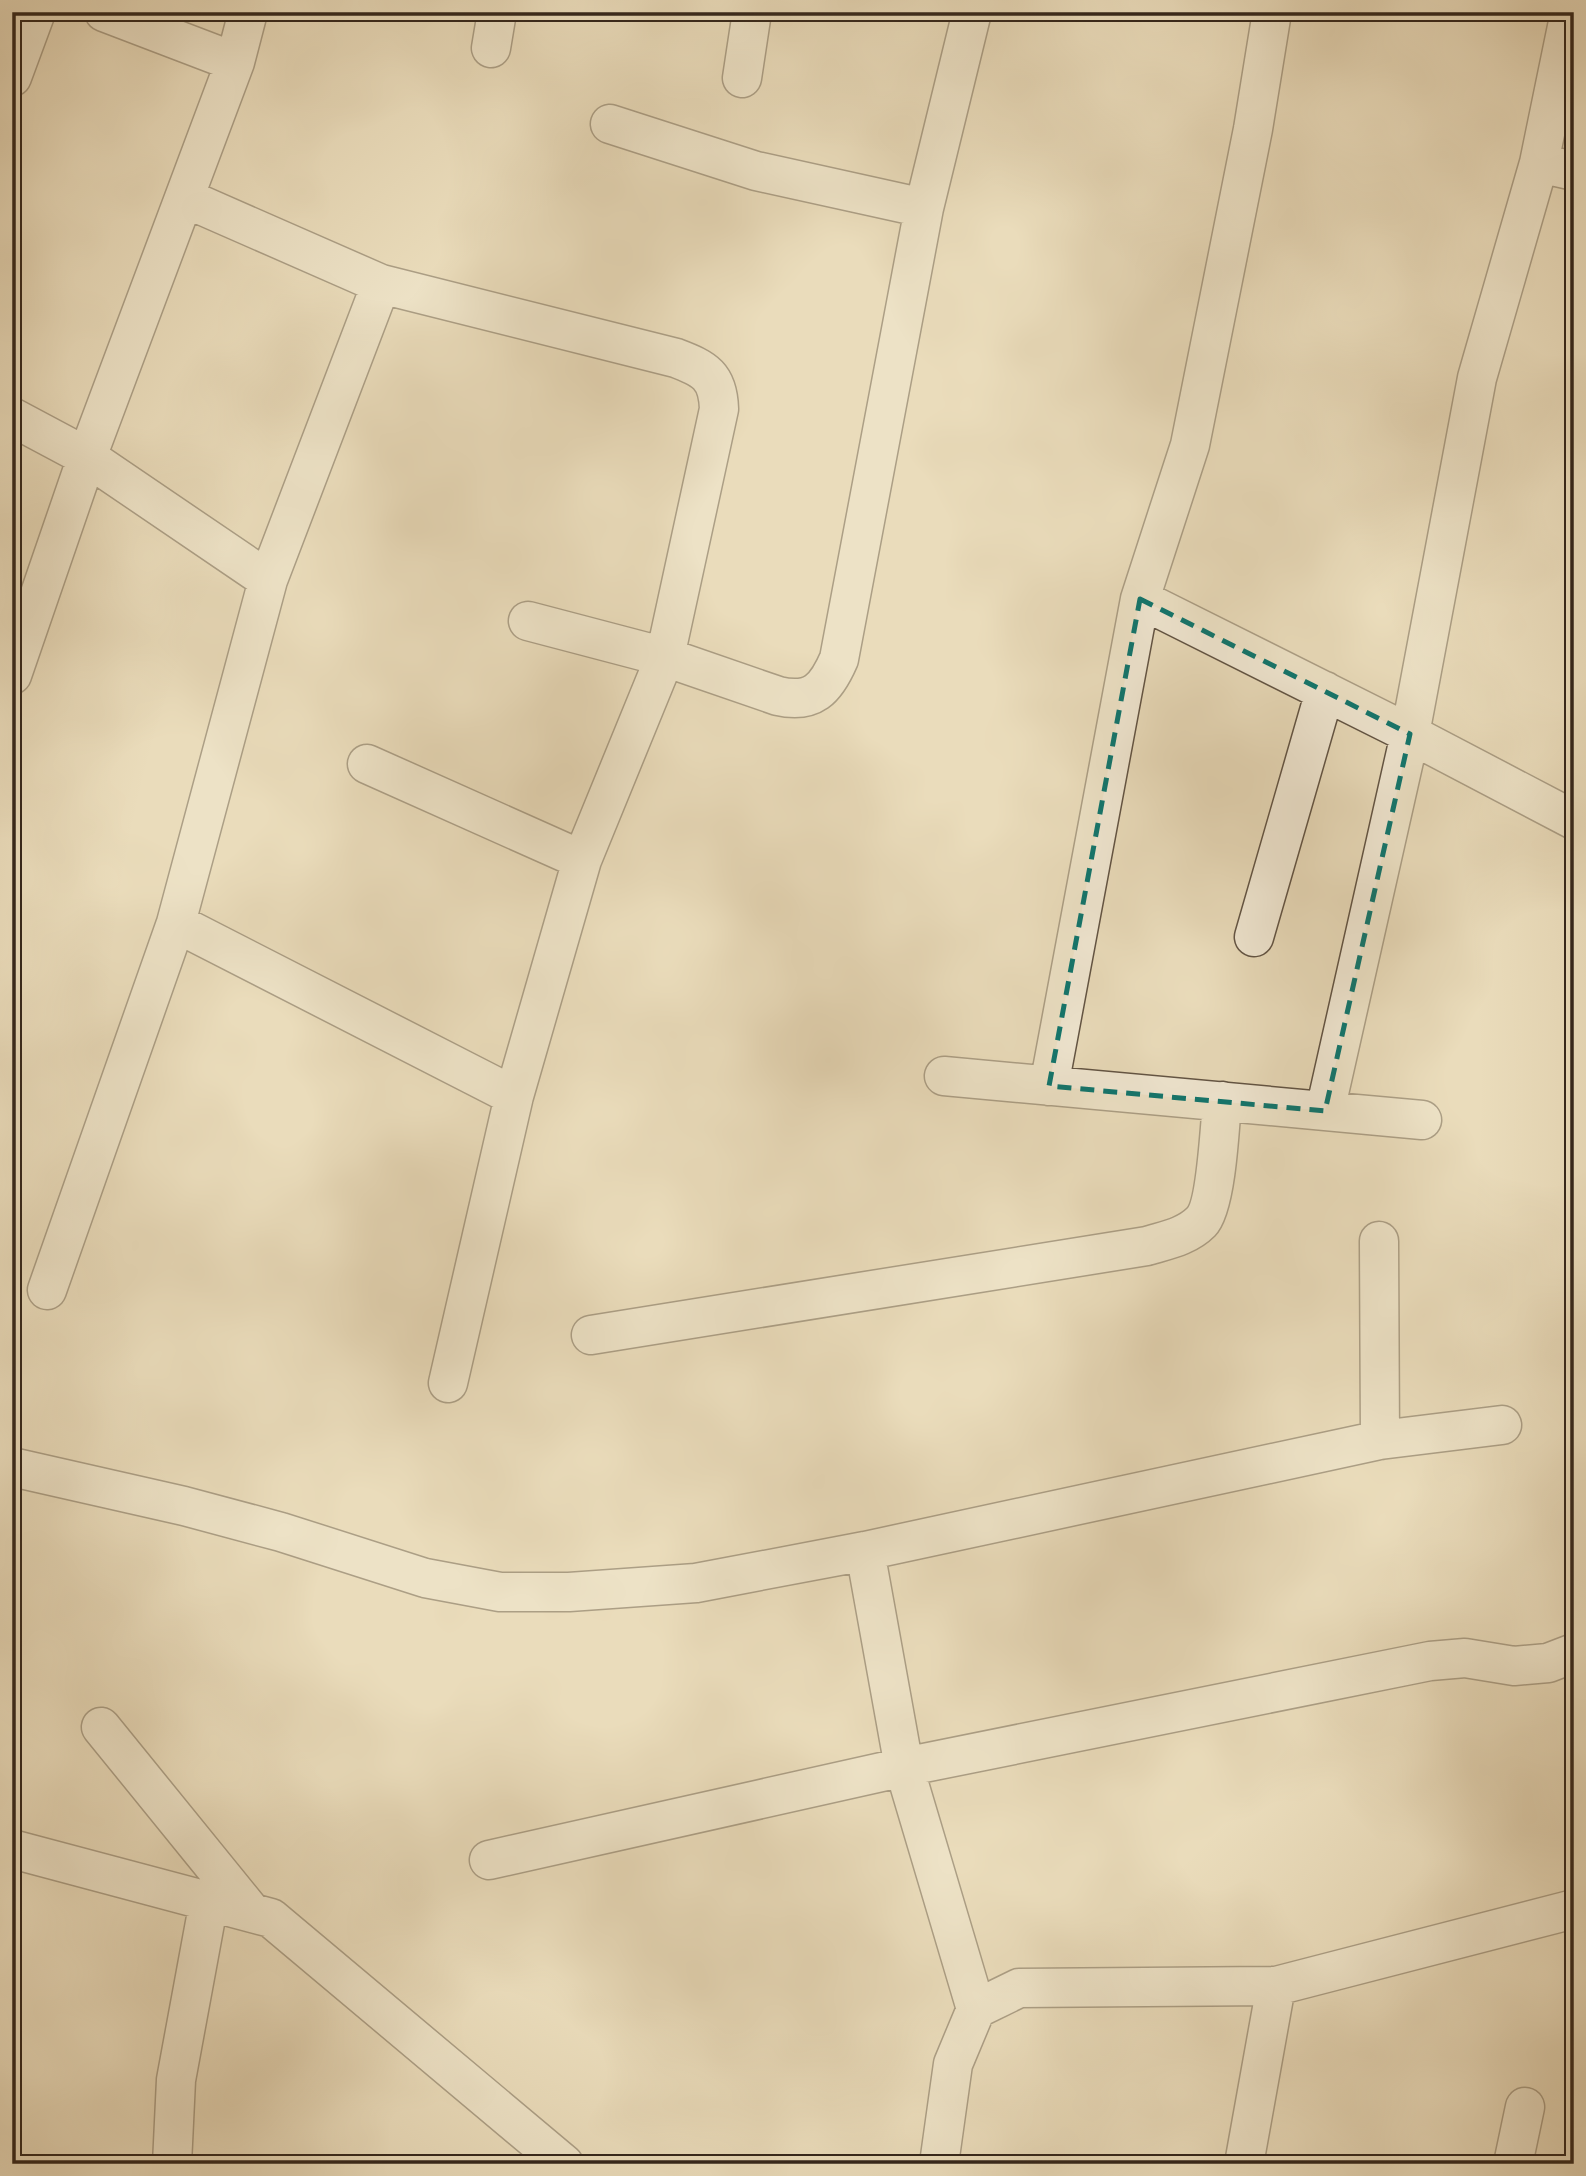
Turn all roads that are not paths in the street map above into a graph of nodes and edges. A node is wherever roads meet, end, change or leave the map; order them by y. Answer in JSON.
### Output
{"nodes":[{"id":1,"x":36,"y":12,"type":"edge"},
{"id":2,"x":104,"y":12,"type":"edge"},
{"id":3,"x":248,"y":12,"type":"edge"},
{"id":4,"x":752,"y":12,"type":"edge"},
{"id":5,"x":972,"y":12,"type":"edge"},
{"id":6,"x":1272,"y":12,"type":"edge"},
{"id":7,"x":1570,"y":12,"type":"edge"},
{"id":8,"x":235,"y":62,"type":"junction"},
{"id":9,"x":12,"y":77,"type":"edge"},
{"id":10,"x":742,"y":78,"type":"dead end"},
{"id":11,"x":610,"y":124,"type":"dead end"},
{"id":12,"x":1556,"y":167,"type":"edge"},
{"id":13,"x":185,"y":198,"type":"junction"},
{"id":14,"x":924,"y":208,"type":"junction"},
{"id":15,"x":382,"y":284,"type":"junction"},
{"id":16,"x":12,"y":416,"type":"edge"},
{"id":17,"x":87,"y":457,"type":"junction"},
{"id":18,"x":268,"y":580,"type":"junction"},
{"id":19,"x":1140,"y":599,"type":"junction"},
{"id":20,"x":528,"y":621,"type":"dead end"},
{"id":21,"x":665,"y":657,"type":"junction"},
{"id":22,"x":12,"y":676,"type":"edge"},
{"id":23,"x":1325,"y":691,"type":"junction"},
{"id":24,"x":1410,"y":734,"type":"junction"},
{"id":25,"x":367,"y":764,"type":"dead end"},
{"id":26,"x":1574,"y":820,"type":"edge"},
{"id":27,"x":582,"y":860,"type":"junction"},
{"id":28,"x":176,"y":923,"type":"junction"},
{"id":29,"x":1254,"y":937,"type":"dead end"},
{"id":30,"x":944,"y":1076,"type":"dead end"},
{"id":31,"x":1049,"y":1086,"type":"junction"},
{"id":32,"x":514,"y":1096,"type":"junction"},
{"id":33,"x":1222,"y":1101,"type":"junction"},
{"id":34,"x":1325,"y":1111,"type":"junction"},
{"id":35,"x":1422,"y":1120,"type":"dead end"},
{"id":36,"x":1379,"y":1241,"type":"dead end"},
{"id":37,"x":47,"y":1290,"type":"dead end"},
{"id":38,"x":591,"y":1335,"type":"dead end"},
{"id":39,"x":448,"y":1383,"type":"dead end"},
{"id":40,"x":1502,"y":1425,"type":"dead end"},
{"id":41,"x":1380,"y":1440,"type":"junction"},
{"id":42,"x":12,"y":1467,"type":"edge"},
{"id":43,"x":865,"y":1551,"type":"junction"},
{"id":44,"x":1574,"y":1653,"type":"edge"},
{"id":45,"x":100,"y":1727,"type":"dead end"},
{"id":46,"x":904,"y":1768,"type":"junction"},
{"id":47,"x":12,"y":1849,"type":"edge"},
{"id":48,"x":489,"y":1860,"type":"dead end"},
{"id":49,"x":209,"y":1901,"type":"junction"},
{"id":50,"x":1574,"y":1909,"type":"edge"},
{"id":51,"x":252,"y":1913,"type":"junction"},
{"id":52,"x":1276,"y":1986,"type":"junction"},
{"id":53,"x":976,"y":2009,"type":"junction"},
{"id":54,"x":1525,"y":2107,"type":"dead end"},
{"id":55,"x":172,"y":2164,"type":"edge"},
{"id":56,"x":564,"y":2164,"type":"edge"},
{"id":57,"x":939,"y":2164,"type":"edge"},
{"id":58,"x":1244,"y":2164,"type":"edge"},
{"id":59,"x":1513,"y":2164,"type":"edge"}],
"edges":[{"from":1,"to":9,"type":"street"},
{"from":2,"to":8,"type":"street"},
{"from":3,"to":8,"type":"street"},
{"from":4,"to":10,"type":"street"},
{"from":5,"to":14,"type":"street"},
{"from":6,"to":19,"type":"street"},
{"from":7,"to":12,"type":"street"},
{"from":8,"to":13,"type":"street"},
{"from":11,"to":14,"type":"street"},
{"from":12,"to":24,"type":"street"},
{"from":13,"to":15,"type":"street"},
{"from":13,"to":17,"type":"street"},
{"from":14,"to":21,"type":"street"},
{"from":15,"to":18,"type":"street"},
{"from":15,"to":21,"type":"street"},
{"from":16,"to":17,"type":"street"},
{"from":17,"to":18,"type":"street"},
{"from":17,"to":22,"type":"street"},
{"from":18,"to":28,"type":"street"},
{"from":19,"to":23,"type":"street"},
{"from":19,"to":31,"type":"street"},
{"from":20,"to":21,"type":"street"},
{"from":21,"to":27,"type":"street"},
{"from":23,"to":24,"type":"street"},
{"from":23,"to":29,"type":"street"},
{"from":24,"to":26,"type":"street"},
{"from":24,"to":34,"type":"street"},
{"from":25,"to":27,"type":"street"},
{"from":27,"to":32,"type":"street"},
{"from":28,"to":32,"type":"street"},
{"from":28,"to":37,"type":"street"},
{"from":30,"to":31,"type":"street"},
{"from":31,"to":33,"type":"street"},
{"from":32,"to":39,"type":"street"},
{"from":33,"to":34,"type":"street"},
{"from":33,"to":38,"type":"street"},
{"from":34,"to":35,"type":"street"},
{"from":36,"to":41,"type":"street"},
{"from":40,"to":41,"type":"street"},
{"from":41,"to":43,"type":"street"},
{"from":42,"to":43,"type":"street"},
{"from":43,"to":46,"type":"street"},
{"from":44,"to":46,"type":"street"},
{"from":45,"to":51,"type":"street"},
{"from":46,"to":48,"type":"street"},
{"from":46,"to":53,"type":"street"},
{"from":47,"to":49,"type":"street"},
{"from":49,"to":51,"type":"street"},
{"from":49,"to":55,"type":"street"},
{"from":50,"to":52,"type":"street"},
{"from":51,"to":56,"type":"street"},
{"from":52,"to":53,"type":"street"},
{"from":52,"to":58,"type":"street"},
{"from":53,"to":57,"type":"street"},
{"from":54,"to":59,"type":"street"}]}
